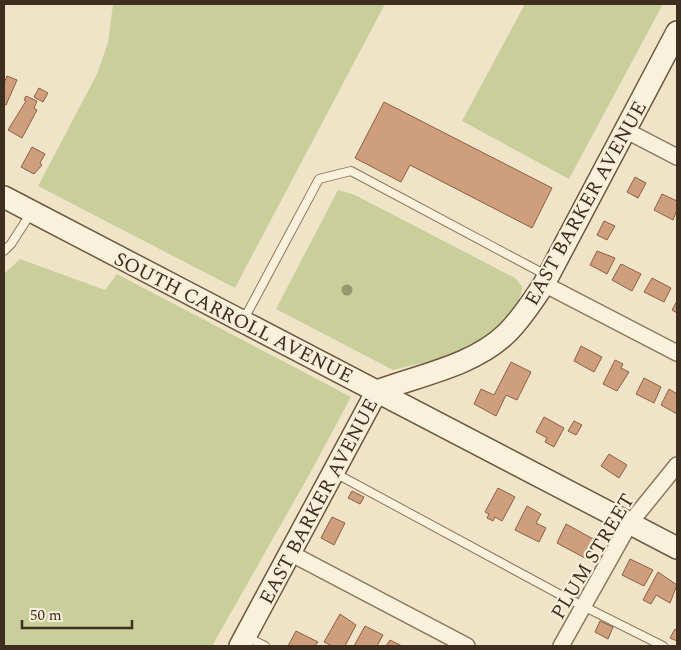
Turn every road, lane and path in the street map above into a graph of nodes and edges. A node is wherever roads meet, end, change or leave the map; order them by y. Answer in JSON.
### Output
{"nodes":[{"id":1,"x":677,"y":32,"type":"edge"},
{"id":2,"x":627,"y":131,"type":"junction"},
{"id":3,"x":677,"y":157,"type":"edge"},
{"id":4,"x":4,"y":197,"type":"edge"},
{"id":5,"x":32,"y":211,"type":"junction"},
{"id":6,"x":7,"y":242,"type":"edge"},
{"id":7,"x":4,"y":251,"type":"edge"},
{"id":8,"x":546,"y":280,"type":"junction"},
{"id":9,"x":243,"y":321,"type":"junction"},
{"id":10,"x":677,"y":353,"type":"edge"},
{"id":11,"x":377,"y":391,"type":"junction"},
{"id":12,"x":677,"y":465,"type":"edge"},
{"id":13,"x":334,"y":472,"type":"junction"},
{"id":14,"x":630,"y":523,"type":"junction"},
{"id":15,"x":677,"y":548,"type":"edge"},
{"id":16,"x":290,"y":553,"type":"junction"},
{"id":17,"x":583,"y":606,"type":"junction"},
{"id":18,"x":243,"y":641,"type":"edge"},
{"id":19,"x":265,"y":646,"type":"edge"},
{"id":20,"x":467,"y":646,"type":"edge"},
{"id":21,"x":561,"y":646,"type":"edge"},
{"id":22,"x":664,"y":646,"type":"edge"}],
"edges":[{"from":1,"to":2,"type":"street","name":"EAST BARKER AVENUE"},
{"from":2,"to":3,"type":"street"},
{"from":2,"to":8,"type":"street","name":"EAST BARKER AVENUE"},
{"from":4,"to":5,"type":"street","name":"SOUTH CARROLL AVENUE"},
{"from":5,"to":6,"type":"lane"},
{"from":5,"to":9,"type":"street","name":"SOUTH CARROLL AVENUE"},
{"from":6,"to":7,"type":"lane"},
{"from":8,"to":9,"type":"lane"},
{"from":8,"to":10,"type":"street"},
{"from":8,"to":11,"type":"street","name":"EAST BARKER AVENUE"},
{"from":9,"to":11,"type":"street","name":"SOUTH CARROLL AVENUE"},
{"from":11,"to":13,"type":"street","name":"EAST BARKER AVENUE"},
{"from":11,"to":14,"type":"street","name":"SOUTH CARROLL AVENUE"},
{"from":12,"to":14,"type":"street","name":"PLUM STREET"},
{"from":13,"to":16,"type":"street","name":"EAST BARKER AVENUE"},
{"from":13,"to":17,"type":"lane"},
{"from":14,"to":15,"type":"street","name":"SOUTH CARROLL AVENUE"},
{"from":14,"to":17,"type":"street","name":"PLUM STREET"},
{"from":16,"to":18,"type":"street","name":"EAST BARKER AVENUE"},
{"from":16,"to":20,"type":"street"},
{"from":17,"to":21,"type":"street","name":"PLUM STREET"},
{"from":17,"to":22,"type":"lane"},
{"from":18,"to":19,"type":"lane"}]}
